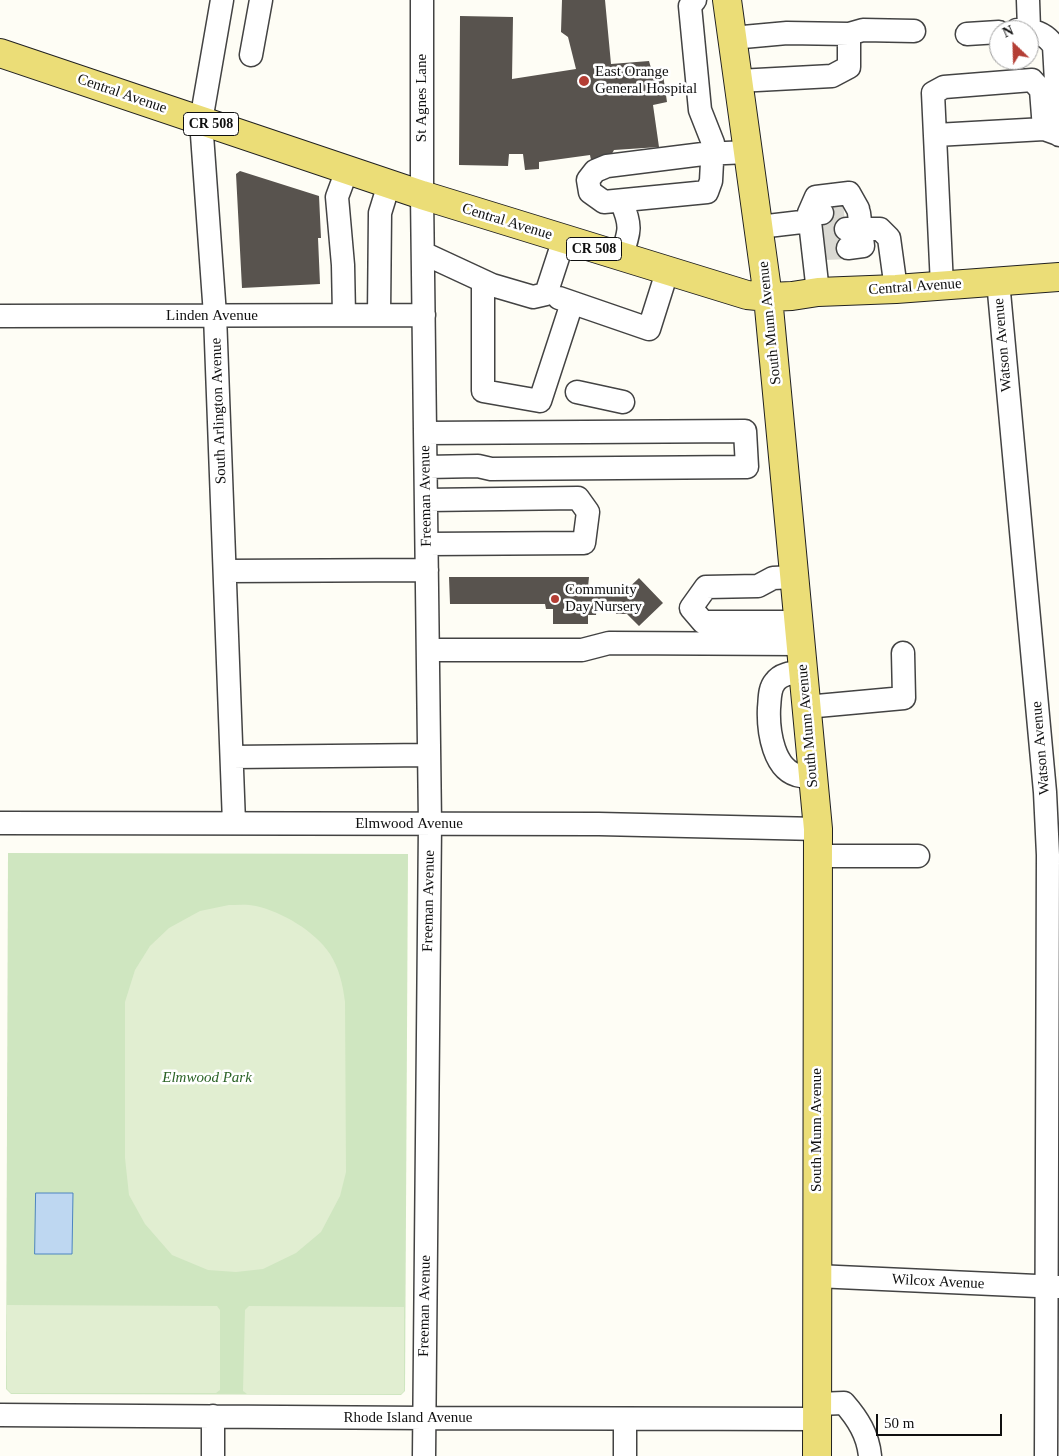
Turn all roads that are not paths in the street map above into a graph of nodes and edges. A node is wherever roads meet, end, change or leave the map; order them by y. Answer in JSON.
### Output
{"nodes":[{"id":1,"x":222,"y":0,"type":"edge"},
{"id":2,"x":261,"y":0,"type":"edge"},
{"id":3,"x":422,"y":0,"type":"edge"},
{"id":4,"x":694,"y":0,"type":"edge"},
{"id":5,"x":727,"y":0,"type":"edge"},
{"id":6,"x":1028,"y":0,"type":"edge"},
{"id":7,"x":1025,"y":20,"type":"edge"},
{"id":8,"x":914,"y":31,"type":"dead end"},
{"id":9,"x":989,"y":33,"type":"edge"},
{"id":10,"x":849,"y":34,"type":"junction"},
{"id":11,"x":967,"y":34,"type":"dead end"},
{"id":12,"x":1039,"y":34,"type":"edge"},
{"id":13,"x":732,"y":38,"type":"junction"},
{"id":14,"x":0,"y":53,"type":"edge"},
{"id":15,"x":251,"y":55,"type":"dead end"},
{"id":16,"x":738,"y":82,"type":"junction"},
{"id":17,"x":201,"y":121,"type":"junction"},
{"id":18,"x":1054,"y":133,"type":"edge"},
{"id":19,"x":936,"y":135,"type":"junction"},
{"id":20,"x":748,"y":152,"type":"junction"},
{"id":21,"x":712,"y":154,"type":"junction"},
{"id":22,"x":347,"y":170,"type":"junction"},
{"id":23,"x":389,"y":184,"type":"junction"},
{"id":24,"x":422,"y":195,"type":"junction"},
{"id":25,"x":621,"y":201,"type":"junction"},
{"id":26,"x":760,"y":227,"type":"junction"},
{"id":27,"x":816,"y":230,"type":"junction"},
{"id":28,"x":564,"y":239,"type":"junction"},
{"id":29,"x":423,"y":253,"type":"junction"},
{"id":30,"x":621,"y":257,"type":"junction"},
{"id":31,"x":667,"y":272,"type":"junction"},
{"id":32,"x":1059,"y":277,"type":"edge"},
{"id":33,"x":998,"y":281,"type":"junction"},
{"id":34,"x":483,"y":286,"type":"junction"},
{"id":35,"x":942,"y":286,"type":"junction"},
{"id":36,"x":896,"y":289,"type":"junction"},
{"id":37,"x":818,"y":292,"type":"junction"},
{"id":38,"x":546,"y":294,"type":"junction"},
{"id":39,"x":768,"y":297,"type":"junction"},
{"id":40,"x":570,"y":308,"type":"junction"},
{"id":41,"x":344,"y":315,"type":"junction"},
{"id":42,"x":379,"y":315,"type":"junction"},
{"id":43,"x":424,"y":315,"type":"junction"},
{"id":44,"x":0,"y":316,"type":"edge"},
{"id":45,"x":216,"y":316,"type":"junction"},
{"id":46,"x":577,"y":392,"type":"dead end"},
{"id":47,"x":623,"y":402,"type":"dead end"},
{"id":48,"x":425,"y":433,"type":"junction"},
{"id":49,"x":477,"y":433,"type":"junction"},
{"id":50,"x":478,"y":466,"type":"junction"},
{"id":51,"x":426,"y":467,"type":"junction"},
{"id":52,"x":426,"y":500,"type":"junction"},
{"id":53,"x":427,"y":544,"type":"junction"},
{"id":54,"x":427,"y":570,"type":"junction"},
{"id":55,"x":226,"y":571,"type":"junction"},
{"id":56,"x":794,"y":578,"type":"junction"},
{"id":57,"x":799,"y":633,"type":"junction"},
{"id":58,"x":428,"y":650,"type":"junction"},
{"id":59,"x":903,"y":654,"type":"dead end"},
{"id":60,"x":792,"y":674,"type":"junction"},
{"id":61,"x":806,"y":706,"type":"junction"},
{"id":62,"x":429,"y":755,"type":"junction"},
{"id":63,"x":232,"y":757,"type":"junction"},
{"id":64,"x":813,"y":775,"type":"junction"},
{"id":65,"x":0,"y":823,"type":"edge"},
{"id":66,"x":234,"y":823,"type":"junction"},
{"id":67,"x":430,"y":824,"type":"junction"},
{"id":68,"x":818,"y":829,"type":"junction"},
{"id":69,"x":818,"y":856,"type":"junction"},
{"id":70,"x":918,"y":856,"type":"dead end"},
{"id":71,"x":816,"y":1276,"type":"junction"},
{"id":72,"x":1053,"y":1287,"type":"edge"},
{"id":73,"x":817,"y":1411,"type":"junction"},
{"id":74,"x":0,"y":1415,"type":"edge"},
{"id":75,"x":213,"y":1416,"type":"junction"},
{"id":76,"x":424,"y":1418,"type":"junction"},
{"id":77,"x":625,"y":1419,"type":"junction"},
{"id":78,"x":213,"y":1456,"type":"edge"},
{"id":79,"x":424,"y":1456,"type":"edge"},
{"id":80,"x":625,"y":1456,"type":"edge"},
{"id":81,"x":817,"y":1456,"type":"edge"},
{"id":82,"x":870,"y":1456,"type":"edge"},
{"id":83,"x":1046,"y":1456,"type":"edge"}],
"edges":[{"from":1,"to":17,"type":"street","name":"South Arlington Avenue"},
{"from":2,"to":15,"type":"street"},
{"from":3,"to":24,"type":"street","name":"St Agnes Lane"},
{"from":4,"to":21,"type":"street"},
{"from":5,"to":13,"type":"main road","name":"South Munn Avenue"},
{"from":6,"to":7,"type":"street"},
{"from":8,"to":10,"type":"street"},
{"from":9,"to":11,"type":"street"},
{"from":10,"to":13,"type":"street"},
{"from":10,"to":16,"type":"street"},
{"from":12,"to":18,"type":"street"},
{"from":13,"to":16,"type":"main road","name":"South Munn Avenue"},
{"from":14,"to":17,"type":"main road","name":"Central Avenue","number":"CR 508"},
{"from":16,"to":20,"type":"main road","name":"South Munn Avenue"},
{"from":17,"to":22,"type":"main road","name":"Central Avenue","number":"CR 508"},
{"from":17,"to":45,"type":"street","name":"South Arlington Avenue"},
{"from":18,"to":19,"type":"street"},
{"from":18,"to":19,"type":"street"},
{"from":19,"to":35,"type":"street"},
{"from":20,"to":21,"type":"street"},
{"from":20,"to":26,"type":"main road","name":"South Munn Avenue"},
{"from":21,"to":25,"type":"street"},
{"from":21,"to":25,"type":"street"},
{"from":22,"to":23,"type":"main road","name":"Central Avenue","number":"CR 508"},
{"from":22,"to":41,"type":"street"},
{"from":23,"to":24,"type":"main road","name":"Central Avenue","number":"CR 508"},
{"from":23,"to":42,"type":"street"},
{"from":24,"to":28,"type":"main road","name":"Central Avenue","number":"CR 508"},
{"from":24,"to":29,"type":"street","name":"Freeman Avenue"},
{"from":25,"to":30,"type":"street"},
{"from":26,"to":27,"type":"street"},
{"from":26,"to":39,"type":"main road","name":"South Munn Avenue"},
{"from":27,"to":36,"type":"street"},
{"from":27,"to":37,"type":"street"},
{"from":28,"to":30,"type":"main road","name":"Central Avenue","number":"CR 508"},
{"from":28,"to":38,"type":"street"},
{"from":29,"to":34,"type":"street"},
{"from":29,"to":43,"type":"street","name":"Freeman Avenue"},
{"from":30,"to":31,"type":"main road","name":"Central Avenue","number":"CR 508"},
{"from":31,"to":39,"type":"main road","name":"Central Avenue","number":"CR 508"},
{"from":31,"to":40,"type":"street"},
{"from":32,"to":33,"type":"main road","name":"Central Avenue","number":"CR 508"},
{"from":33,"to":35,"type":"main road","name":"Central Avenue","number":"CR 508"},
{"from":33,"to":72,"type":"street","name":"Watson Avenue"},
{"from":34,"to":38,"type":"street"},
{"from":34,"to":40,"type":"street"},
{"from":35,"to":36,"type":"main road","name":"Central Avenue","number":"CR 508"},
{"from":36,"to":37,"type":"main road","name":"Central Avenue","number":"CR 508"},
{"from":37,"to":39,"type":"main road","name":"Central Avenue","number":"CR 508"},
{"from":38,"to":40,"type":"street"},
{"from":39,"to":56,"type":"main road","name":"South Munn Avenue"},
{"from":41,"to":42,"type":"street","name":"Linden Avenue"},
{"from":41,"to":45,"type":"street","name":"Linden Avenue"},
{"from":42,"to":43,"type":"street","name":"Linden Avenue"},
{"from":43,"to":48,"type":"street","name":"Freeman Avenue"},
{"from":44,"to":45,"type":"street","name":"Linden Avenue"},
{"from":45,"to":55,"type":"street","name":"South Arlington Avenue"},
{"from":46,"to":47,"type":"street"},
{"from":48,"to":49,"type":"street"},
{"from":48,"to":51,"type":"street","name":"Freeman Avenue"},
{"from":49,"to":50,"type":"street"},
{"from":49,"to":50,"type":"street"},
{"from":50,"to":51,"type":"street"},
{"from":51,"to":52,"type":"street","name":"Freeman Avenue"},
{"from":52,"to":53,"type":"street","name":"Freeman Avenue"},
{"from":52,"to":53,"type":"street"},
{"from":53,"to":54,"type":"street","name":"Freeman Avenue"},
{"from":54,"to":55,"type":"street"},
{"from":54,"to":58,"type":"street","name":"Freeman Avenue"},
{"from":55,"to":63,"type":"street","name":"South Arlington Avenue"},
{"from":56,"to":57,"type":"main road","name":"South Munn Avenue"},
{"from":56,"to":57,"type":"street"},
{"from":57,"to":58,"type":"street"},
{"from":57,"to":60,"type":"main road","name":"South Munn Avenue"},
{"from":58,"to":62,"type":"street","name":"Freeman Avenue"},
{"from":59,"to":61,"type":"street"},
{"from":60,"to":61,"type":"main road","name":"South Munn Avenue"},
{"from":60,"to":64,"type":"street"},
{"from":61,"to":64,"type":"main road","name":"South Munn Avenue"},
{"from":62,"to":63,"type":"street"},
{"from":62,"to":67,"type":"street","name":"Freeman Avenue"},
{"from":63,"to":66,"type":"street","name":"South Arlington Avenue"},
{"from":64,"to":68,"type":"main road","name":"South Munn Avenue"},
{"from":65,"to":66,"type":"street","name":"Elmwood Avenue"},
{"from":66,"to":67,"type":"street","name":"Elmwood Avenue"},
{"from":67,"to":68,"type":"street","name":"Elmwood Avenue"},
{"from":67,"to":76,"type":"street","name":"Freeman Avenue"},
{"from":68,"to":69,"type":"main road","name":"South Munn Avenue"},
{"from":69,"to":70,"type":"street"},
{"from":69,"to":71,"type":"main road","name":"South Munn Avenue"},
{"from":71,"to":72,"type":"street","name":"Wilcox Avenue"},
{"from":71,"to":73,"type":"main road","name":"South Munn Avenue"},
{"from":72,"to":83,"type":"street","name":"Watson Avenue"},
{"from":73,"to":77,"type":"street","name":"Rhode Island Avenue"},
{"from":73,"to":81,"type":"main road","name":"South Munn Avenue"},
{"from":73,"to":82,"type":"street","name":"Rhode Island Avenue"},
{"from":74,"to":75,"type":"street","name":"Rhode Island Avenue"},
{"from":75,"to":76,"type":"street","name":"Rhode Island Avenue"},
{"from":75,"to":78,"type":"street"},
{"from":76,"to":77,"type":"street","name":"Rhode Island Avenue"},
{"from":76,"to":79,"type":"street","name":"Freeman Avenue"},
{"from":77,"to":80,"type":"street"}]}
